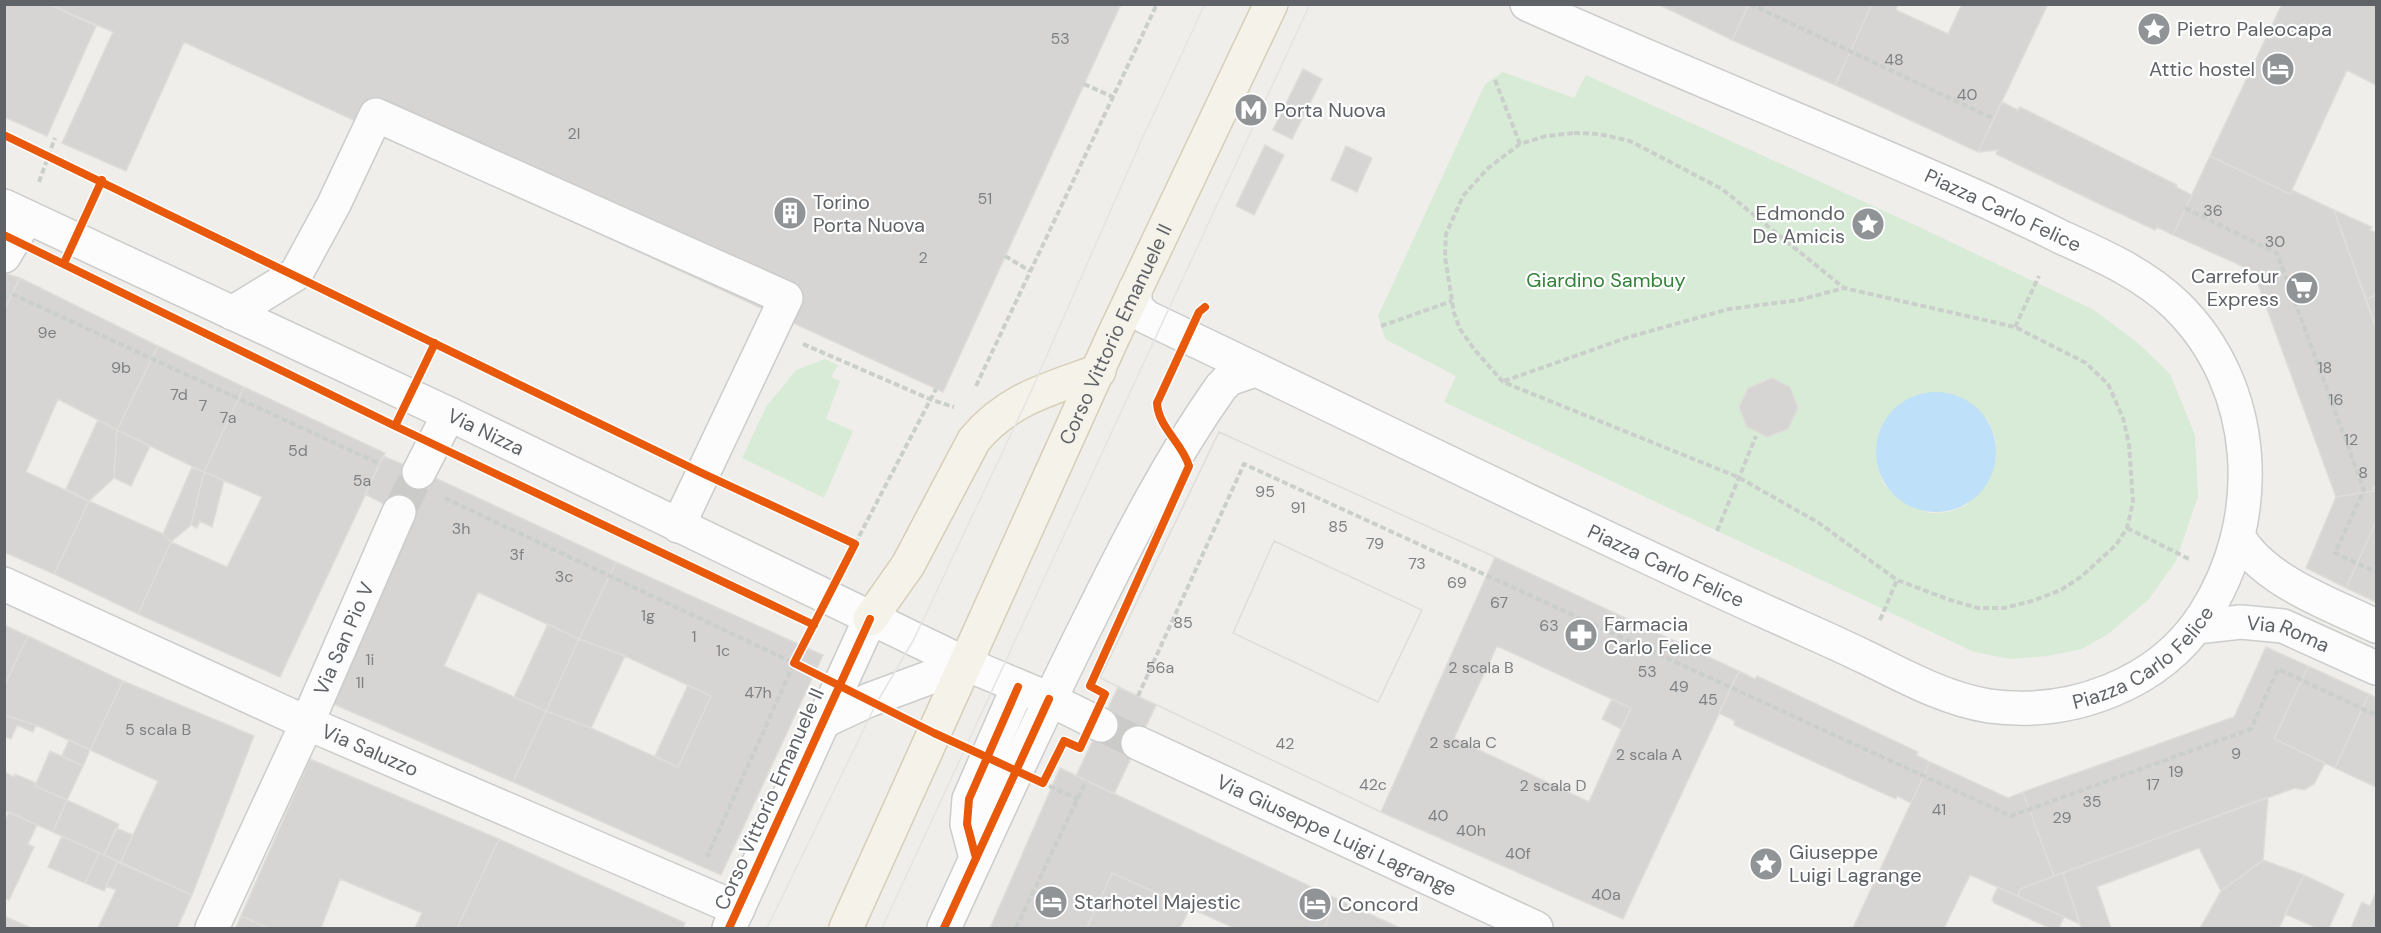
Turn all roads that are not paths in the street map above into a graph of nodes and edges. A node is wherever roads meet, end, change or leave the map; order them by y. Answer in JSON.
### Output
{"nodes":[{"id":1,"x":1271,"y":4,"type":"edge"},
{"id":2,"x":1527,"y":4,"type":"edge"},
{"id":3,"x":16,"y":212,"type":"edge"},
{"id":4,"x":4,"y":256,"type":"edge"},
{"id":5,"x":1135,"y":290,"type":"junction"},
{"id":6,"x":232,"y":313,"type":"junction"},
{"id":7,"x":1255,"y":369,"type":"junction"},
{"id":8,"x":1099,"y":371,"type":"junction"},
{"id":9,"x":449,"y":414,"type":"junction"},
{"id":10,"x":429,"y":483,"type":"tunnel mouth"},
{"id":11,"x":399,"y":512,"type":"tunnel mouth"},
{"id":12,"x":678,"y":526,"type":"junction"},
{"id":13,"x":2238,"y":536,"type":"junction"},
{"id":14,"x":4,"y":584,"type":"edge"},
{"id":15,"x":870,"y":619,"type":"junction"},
{"id":16,"x":2376,"y":626,"type":"edge"},
{"id":17,"x":2196,"y":627,"type":"junction"},
{"id":18,"x":966,"y":664,"type":"junction"},
{"id":19,"x":2376,"y":668,"type":"edge"},
{"id":20,"x":1018,"y":687,"type":"junction"},
{"id":21,"x":1049,"y":699,"type":"junction"},
{"id":22,"x":822,"y":722,"type":"junction"},
{"id":23,"x":307,"y":723,"type":"junction"},
{"id":24,"x":1101,"y":725,"type":"tunnel mouth"},
{"id":25,"x":1138,"y":743,"type":"tunnel mouth"},
{"id":26,"x":976,"y":858,"type":"junction"},
{"id":27,"x":734,"y":919,"type":"edge"},
{"id":28,"x":212,"y":928,"type":"edge"},
{"id":29,"x":846,"y":928,"type":"edge"},
{"id":30,"x":944,"y":928,"type":"edge"},
{"id":31,"x":1536,"y":928,"type":"edge"}],
"edges":[{"from":1,"to":5,"type":"main road","name":"Corso Vittorio Emanuele II"},
{"from":2,"to":13,"type":"street","name":"Piazza Carlo Felice"},
{"from":3,"to":4,"type":"street"},
{"from":3,"to":6,"type":"street","name":"Via Nizza"},
{"from":5,"to":7,"type":"street","name":"Piazza Carlo Felice"},
{"from":5,"to":8,"type":"main road","name":"Corso Vittorio Emanuele II"},
{"from":6,"to":9,"type":"street","name":"Via Nizza"},
{"from":6,"to":12,"type":"street"},
{"from":7,"to":17,"type":"street","name":"Piazza Carlo Felice"},
{"from":7,"to":21,"type":"street"},
{"from":8,"to":15,"type":"main road"},
{"from":8,"to":18,"type":"main road","name":"Corso Vittorio Emanuele II"},
{"from":9,"to":10,"type":"street"},
{"from":9,"to":12,"type":"street","name":"Via Nizza"},
{"from":11,"to":23,"type":"street","name":"Via San Pio V"},
{"from":12,"to":15,"type":"street","name":"Via Nizza"},
{"from":13,"to":16,"type":"street","name":"Via Roma"},
{"from":13,"to":17,"type":"street","name":"Piazza Carlo Felice"},
{"from":14,"to":23,"type":"street","name":"Via Saluzzo"},
{"from":15,"to":18,"type":"street","name":"Via Nizza"},
{"from":15,"to":22,"type":"street","name":"Corso Vittorio Emanuele II"},
{"from":17,"to":19,"type":"street","name":"Via Roma"},
{"from":18,"to":20,"type":"street"},
{"from":18,"to":22,"type":"street","name":"Corso Vittorio Emanuele II"},
{"from":18,"to":29,"type":"main road","name":"Corso Vittorio Emanuele II"},
{"from":20,"to":21,"type":"street"},
{"from":20,"to":26,"type":"street"},
{"from":21,"to":24,"type":"street"},
{"from":21,"to":26,"type":"street"},
{"from":22,"to":27,"type":"street","name":"Corso Vittorio Emanuele II"},
{"from":23,"to":27,"type":"street","name":"Via Saluzzo"},
{"from":23,"to":28,"type":"street","name":"Via San Pio V"},
{"from":25,"to":31,"type":"street","name":"Via Giuseppe Luigi Lagrange"},
{"from":26,"to":30,"type":"street"}]}
